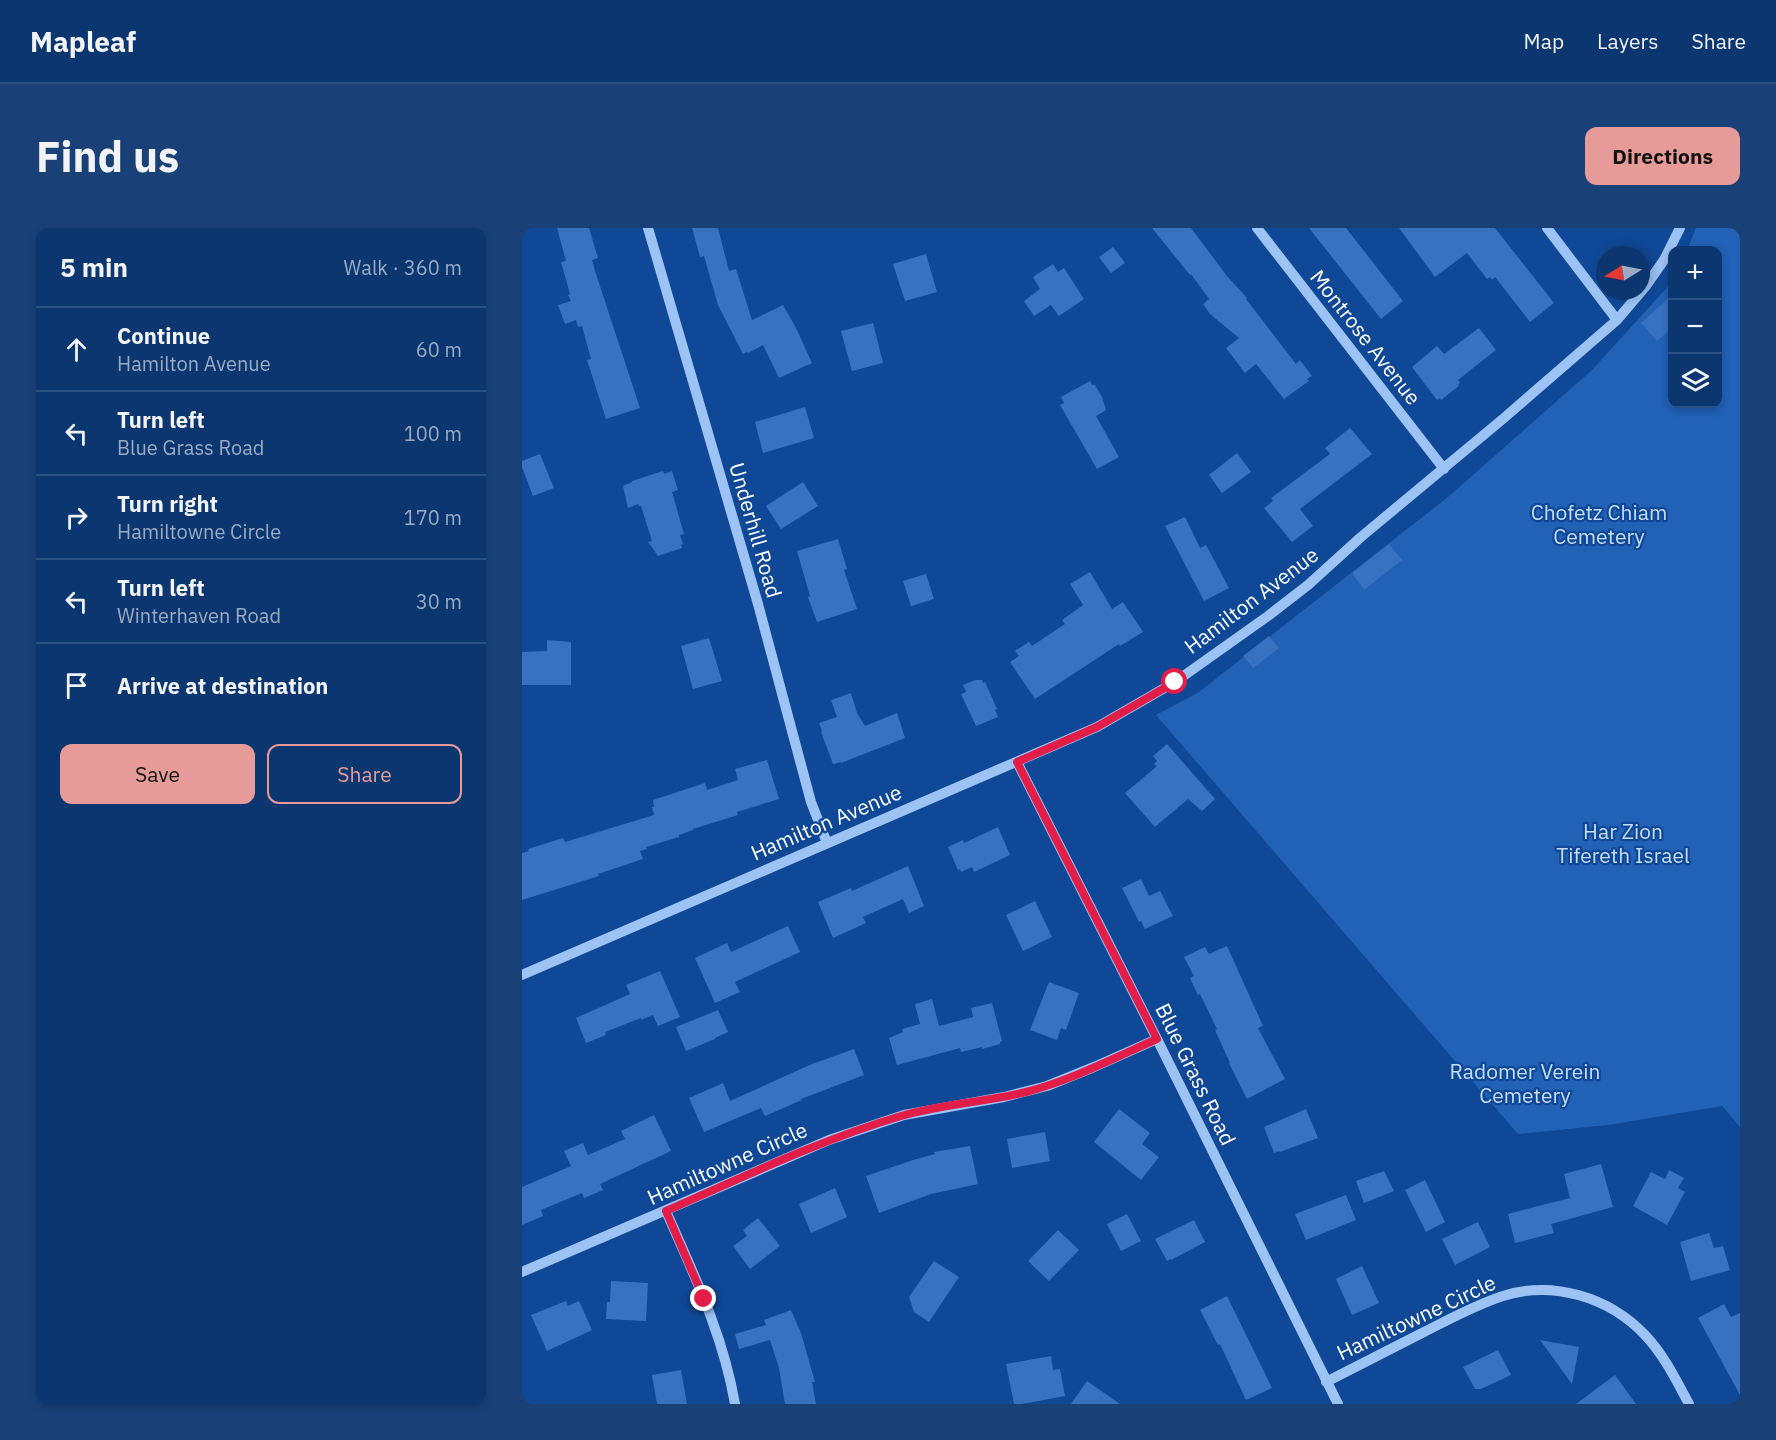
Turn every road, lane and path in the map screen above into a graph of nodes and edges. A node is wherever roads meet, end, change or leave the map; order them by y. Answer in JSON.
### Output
{"nodes":[{"id":1,"x":648,"y":228,"type":"edge"},
{"id":2,"x":1257,"y":228,"type":"edge"},
{"id":3,"x":1547,"y":228,"type":"edge"},
{"id":4,"x":1680,"y":228,"type":"edge"},
{"id":5,"x":1617,"y":320,"type":"junction"},
{"id":6,"x":1444,"y":469,"type":"junction"},
{"id":7,"x":1017,"y":762,"type":"junction"},
{"id":8,"x":827,"y":843,"type":"junction"},
{"id":9,"x":522,"y":975,"type":"edge"},
{"id":10,"x":1157,"y":1039,"type":"junction"},
{"id":11,"x":666,"y":1211,"type":"junction"},
{"id":12,"x":522,"y":1272,"type":"edge"},
{"id":13,"x":1326,"y":1382,"type":"junction"},
{"id":14,"x":735,"y":1404,"type":"edge"},
{"id":15,"x":1338,"y":1404,"type":"edge"},
{"id":16,"x":1689,"y":1404,"type":"edge"}],
"edges":[{"from":1,"to":8,"type":"street","name":"Underhill Road"},
{"from":2,"to":6,"type":"street","name":"Montrose Avenue"},
{"from":3,"to":5,"type":"street"},
{"from":4,"to":5,"type":"street","name":"Hamilton Avenue"},
{"from":5,"to":6,"type":"street","name":"Hamilton Avenue"},
{"from":6,"to":7,"type":"street","name":"Hamilton Avenue"},
{"from":7,"to":8,"type":"street","name":"Hamilton Avenue"},
{"from":7,"to":10,"type":"street","name":"Blue Grass Road"},
{"from":8,"to":9,"type":"street","name":"Hamilton Avenue"},
{"from":10,"to":11,"type":"street","name":"Hamiltowne Circle"},
{"from":10,"to":13,"type":"street","name":"Blue Grass Road"},
{"from":11,"to":12,"type":"street","name":"Hamiltowne Circle"},
{"from":11,"to":14,"type":"street"},
{"from":13,"to":15,"type":"street","name":"Blue Grass Road"},
{"from":13,"to":16,"type":"street","name":"Hamiltowne Circle"}]}
